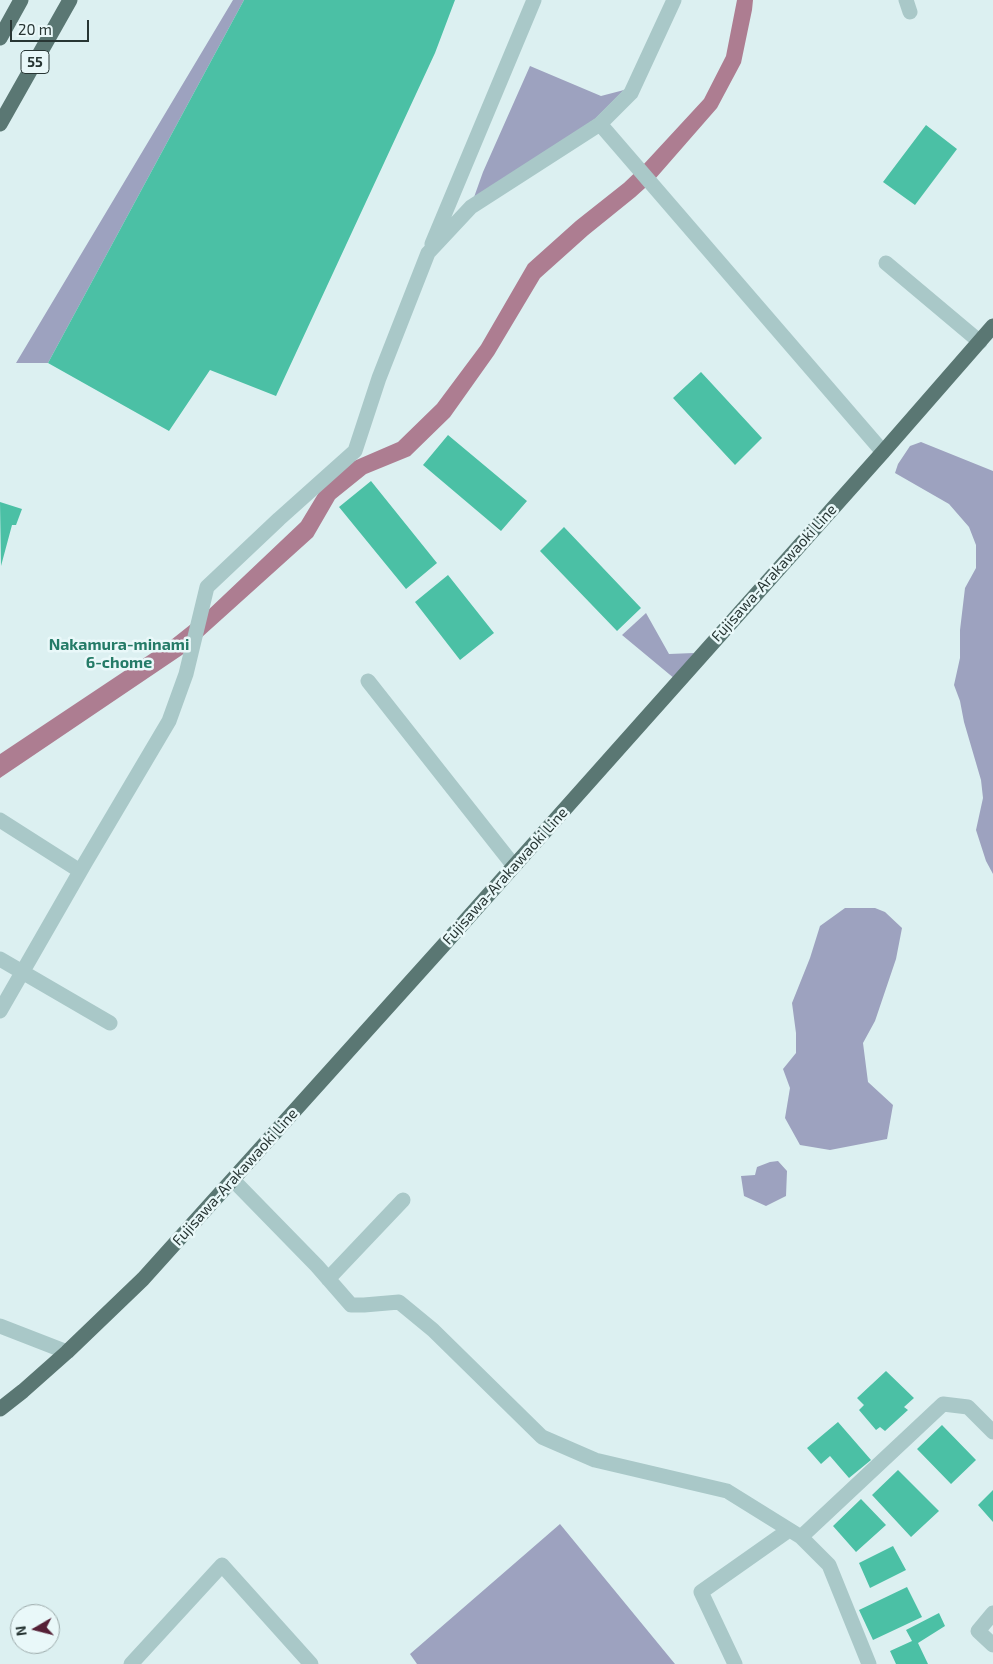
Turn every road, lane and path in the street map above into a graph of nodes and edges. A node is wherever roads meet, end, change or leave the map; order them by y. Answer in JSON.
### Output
{"nodes":[{"id":1,"x":22,"y":0,"type":"edge"},
{"id":2,"x":70,"y":0,"type":"edge"},
{"id":3,"x":534,"y":0,"type":"edge"},
{"id":4,"x":674,"y":0,"type":"edge"},
{"id":5,"x":0,"y":38,"type":"edge"},
{"id":6,"x":0,"y":124,"type":"edge"},
{"id":7,"x":600,"y":124,"type":"junction"},
{"id":8,"x":428,"y":252,"type":"junction"},
{"id":9,"x":886,"y":263,"type":"dead end"},
{"id":10,"x":993,"y":326,"type":"edge"},
{"id":11,"x":980,"y":342,"type":"junction"},
{"id":12,"x":883,"y":452,"type":"junction"},
{"id":13,"x":368,"y":681,"type":"dead end"},
{"id":14,"x":0,"y":820,"type":"edge"},
{"id":15,"x":514,"y":866,"type":"junction"},
{"id":16,"x":80,"y":871,"type":"junction"},
{"id":17,"x":0,"y":959,"type":"edge"},
{"id":18,"x":23,"y":972,"type":"junction"},
{"id":19,"x":0,"y":1011,"type":"edge"},
{"id":20,"x":110,"y":1023,"type":"dead end"},
{"id":21,"x":233,"y":1180,"type":"junction"},
{"id":22,"x":403,"y":1200,"type":"dead end"},
{"id":23,"x":328,"y":1279,"type":"junction"},
{"id":24,"x":0,"y":1326,"type":"edge"},
{"id":25,"x":67,"y":1352,"type":"junction"},
{"id":26,"x":0,"y":1409,"type":"edge"},
{"id":27,"x":993,"y":1432,"type":"edge"},
{"id":28,"x":795,"y":1534,"type":"junction"},
{"id":29,"x":993,"y":1613,"type":"edge"},
{"id":30,"x":993,"y":1645,"type":"edge"},
{"id":31,"x":131,"y":1664,"type":"edge"},
{"id":32,"x":311,"y":1664,"type":"edge"},
{"id":33,"x":734,"y":1664,"type":"edge"},
{"id":34,"x":869,"y":1664,"type":"edge"}],
"edges":[{"from":1,"to":5,"type":"main road"},
{"from":2,"to":6,"type":"main road","number":"55"},
{"from":3,"to":8,"type":"street"},
{"from":4,"to":7,"type":"street"},
{"from":7,"to":8,"type":"street"},
{"from":7,"to":12,"type":"street"},
{"from":8,"to":16,"type":"street"},
{"from":9,"to":11,"type":"street"},
{"from":10,"to":11,"type":"main road","name":"Fujisawa-Arakawaoki Line"},
{"from":11,"to":12,"type":"main road","name":"Fujisawa-Arakawaoki Line"},
{"from":12,"to":15,"type":"main road","name":"Fujisawa-Arakawaoki Line"},
{"from":13,"to":15,"type":"street"},
{"from":14,"to":16,"type":"street"},
{"from":15,"to":21,"type":"main road","name":"Fujisawa-Arakawaoki Line"},
{"from":16,"to":18,"type":"street"},
{"from":17,"to":18,"type":"street"},
{"from":18,"to":19,"type":"street"},
{"from":18,"to":20,"type":"street"},
{"from":21,"to":23,"type":"street"},
{"from":21,"to":25,"type":"main road","name":"Fujisawa-Arakawaoki Line"},
{"from":22,"to":23,"type":"street"},
{"from":23,"to":28,"type":"street"},
{"from":24,"to":25,"type":"street"},
{"from":25,"to":26,"type":"main road","name":"Fujisawa-Arakawaoki Line"},
{"from":27,"to":28,"type":"street"},
{"from":28,"to":33,"type":"street"},
{"from":28,"to":34,"type":"street"},
{"from":29,"to":30,"type":"street"},
{"from":31,"to":32,"type":"street"}]}
